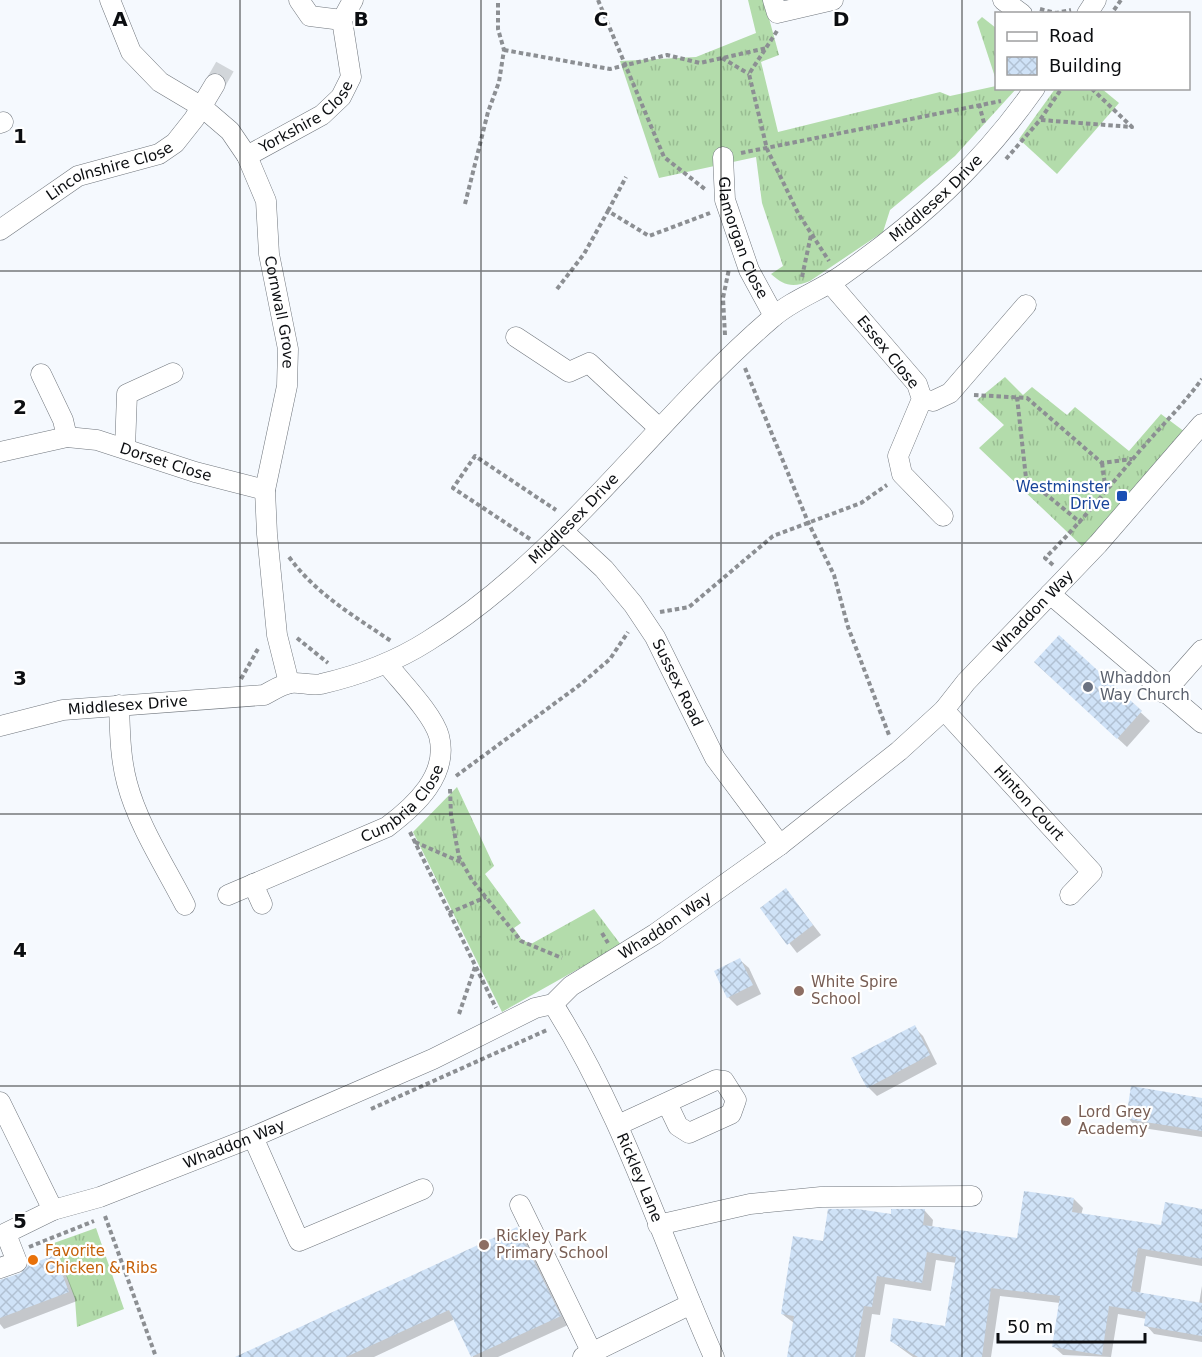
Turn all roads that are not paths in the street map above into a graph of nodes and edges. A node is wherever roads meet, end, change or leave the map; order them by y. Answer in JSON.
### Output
{"nodes":[{"id":1,"x":110,"y":0,"type":"edge"},
{"id":2,"x":299,"y":0,"type":"edge"},
{"id":3,"x":353,"y":0,"type":"edge"},
{"id":4,"x":833,"y":0,"type":"edge"},
{"id":5,"x":1003,"y":0,"type":"edge"},
{"id":6,"x":775,"y":6,"type":"edge"},
{"id":7,"x":1028,"y":9,"type":"edge"},
{"id":8,"x":342,"y":20,"type":"junction"},
{"id":9,"x":215,"y":84,"type":"tunnel mouth"},
{"id":10,"x":1034,"y":90,"type":"edge"},
{"id":11,"x":202,"y":107,"type":"junction"},
{"id":12,"x":247,"y":156,"type":"junction"},
{"id":13,"x":723,"y":157,"type":"road end"},
{"id":14,"x":3,"y":221,"type":"edge"},
{"id":15,"x":829,"y":275,"type":"junction"},
{"id":16,"x":1026,"y":305,"type":"dead end"},
{"id":17,"x":774,"y":316,"type":"junction"},
{"id":18,"x":516,"y":337,"type":"dead end"},
{"id":19,"x":173,"y":373,"type":"dead end"},
{"id":20,"x":41,"y":374,"type":"dead end"},
{"id":21,"x":922,"y":399,"type":"junction"},
{"id":22,"x":1202,"y":424,"type":"edge"},
{"id":23,"x":659,"y":428,"type":"junction"},
{"id":24,"x":67,"y":437,"type":"junction"},
{"id":25,"x":125,"y":448,"type":"junction"},
{"id":26,"x":0,"y":452,"type":"edge"},
{"id":27,"x":265,"y":490,"type":"junction"},
{"id":28,"x":943,"y":516,"type":"dead end"},
{"id":29,"x":559,"y":524,"type":"junction"},
{"id":30,"x":1050,"y":594,"type":"junction"},
{"id":31,"x":1202,"y":650,"type":"edge"},
{"id":32,"x":391,"y":652,"type":"junction"},
{"id":33,"x":289,"y":683,"type":"junction"},
{"id":34,"x":1164,"y":693,"type":"junction"},
{"id":35,"x":119,"y":705,"type":"junction"},
{"id":36,"x":944,"y":711,"type":"junction"},
{"id":37,"x":1202,"y":723,"type":"edge"},
{"id":38,"x":1,"y":724,"type":"edge"},
{"id":39,"x":780,"y":845,"type":"junction"},
{"id":40,"x":253,"y":884,"type":"junction"},
{"id":41,"x":228,"y":895,"type":"dead end"},
{"id":42,"x":1070,"y":895,"type":"dead end"},
{"id":43,"x":262,"y":904,"type":"dead end"},
{"id":44,"x":185,"y":905,"type":"dead end"},
{"id":45,"x":553,"y":1004,"type":"junction"},
{"id":46,"x":0,"y":1102,"type":"edge"},
{"id":47,"x":668,"y":1103,"type":"dead end"},
{"id":48,"x":618,"y":1125,"type":"junction"},
{"id":49,"x":253,"y":1137,"type":"junction"},
{"id":50,"x":423,"y":1189,"type":"dead end"},
{"id":51,"x":972,"y":1196,"type":"dead end"},
{"id":52,"x":520,"y":1205,"type":"dead end"},
{"id":53,"x":53,"y":1210,"type":"junction"},
{"id":54,"x":658,"y":1225,"type":"junction"},
{"id":55,"x":3,"y":1235,"type":"edge"},
{"id":56,"x":0,"y":1268,"type":"edge"},
{"id":57,"x":691,"y":1304,"type":"junction"},
{"id":58,"x":587,"y":1355,"type":"edge"},
{"id":59,"x":714,"y":1357,"type":"edge"}],
"edges":[{"from":1,"to":11,"type":"street","name":"Cornwall Grove"},
{"from":2,"to":8,"type":"street"},
{"from":3,"to":8,"type":"street"},
{"from":4,"to":6,"type":"street"},
{"from":5,"to":7,"type":"street"},
{"from":8,"to":12,"type":"street","name":"Yorkshire Close"},
{"from":9,"to":11,"type":"street","name":"Lincolnshire Close"},
{"from":10,"to":15,"type":"street","name":"Middlesex Drive"},
{"from":11,"to":12,"type":"street","name":"Cornwall Grove"},
{"from":11,"to":14,"type":"street","name":"Lincolnshire Close"},
{"from":12,"to":27,"type":"street","name":"Cornwall Grove"},
{"from":13,"to":17,"type":"street","name":"Glamorgan Close"},
{"from":15,"to":17,"type":"street","name":"Middlesex Drive"},
{"from":15,"to":21,"type":"street","name":"Essex Close"},
{"from":16,"to":21,"type":"street"},
{"from":17,"to":23,"type":"street","name":"Middlesex Drive"},
{"from":18,"to":23,"type":"street"},
{"from":19,"to":25,"type":"street"},
{"from":20,"to":24,"type":"street"},
{"from":21,"to":28,"type":"street","name":"Essex Close"},
{"from":22,"to":30,"type":"street","name":"Whaddon Way"},
{"from":23,"to":29,"type":"street","name":"Middlesex Drive"},
{"from":24,"to":25,"type":"street","name":"Dorset Close"},
{"from":24,"to":26,"type":"street","name":"Dorset Close"},
{"from":25,"to":27,"type":"street","name":"Dorset Close"},
{"from":27,"to":33,"type":"street","name":"Cornwall Grove"},
{"from":29,"to":32,"type":"street","name":"Middlesex Drive"},
{"from":29,"to":39,"type":"street","name":"Sussex Road"},
{"from":30,"to":34,"type":"street"},
{"from":30,"to":36,"type":"street","name":"Whaddon Way"},
{"from":31,"to":34,"type":"street"},
{"from":32,"to":33,"type":"street","name":"Middlesex Drive"},
{"from":32,"to":40,"type":"street","name":"Cumbria Close"},
{"from":33,"to":35,"type":"street","name":"Middlesex Drive"},
{"from":34,"to":37,"type":"street"},
{"from":35,"to":38,"type":"street","name":"Middlesex Drive"},
{"from":35,"to":44,"type":"street"},
{"from":36,"to":39,"type":"street","name":"Whaddon Way"},
{"from":36,"to":42,"type":"street","name":"Hinton Court"},
{"from":39,"to":45,"type":"street","name":"Whaddon Way"},
{"from":40,"to":41,"type":"street","name":"Cumbria Close"},
{"from":40,"to":43,"type":"street"},
{"from":45,"to":48,"type":"street","name":"Rickley Lane"},
{"from":45,"to":49,"type":"street","name":"Whaddon Way"},
{"from":46,"to":53,"type":"street"},
{"from":47,"to":48,"type":"street"},
{"from":48,"to":54,"type":"street","name":"Rickley Lane"},
{"from":49,"to":50,"type":"street"},
{"from":49,"to":53,"type":"street","name":"Whaddon Way"},
{"from":51,"to":54,"type":"street"},
{"from":52,"to":58,"type":"street"},
{"from":53,"to":55,"type":"street","name":"Whaddon Way"},
{"from":54,"to":57,"type":"street","name":"Rickley Lane"},
{"from":55,"to":56,"type":"street"},
{"from":57,"to":58,"type":"street"},
{"from":57,"to":59,"type":"street","name":"Rickley Lane"}]}
